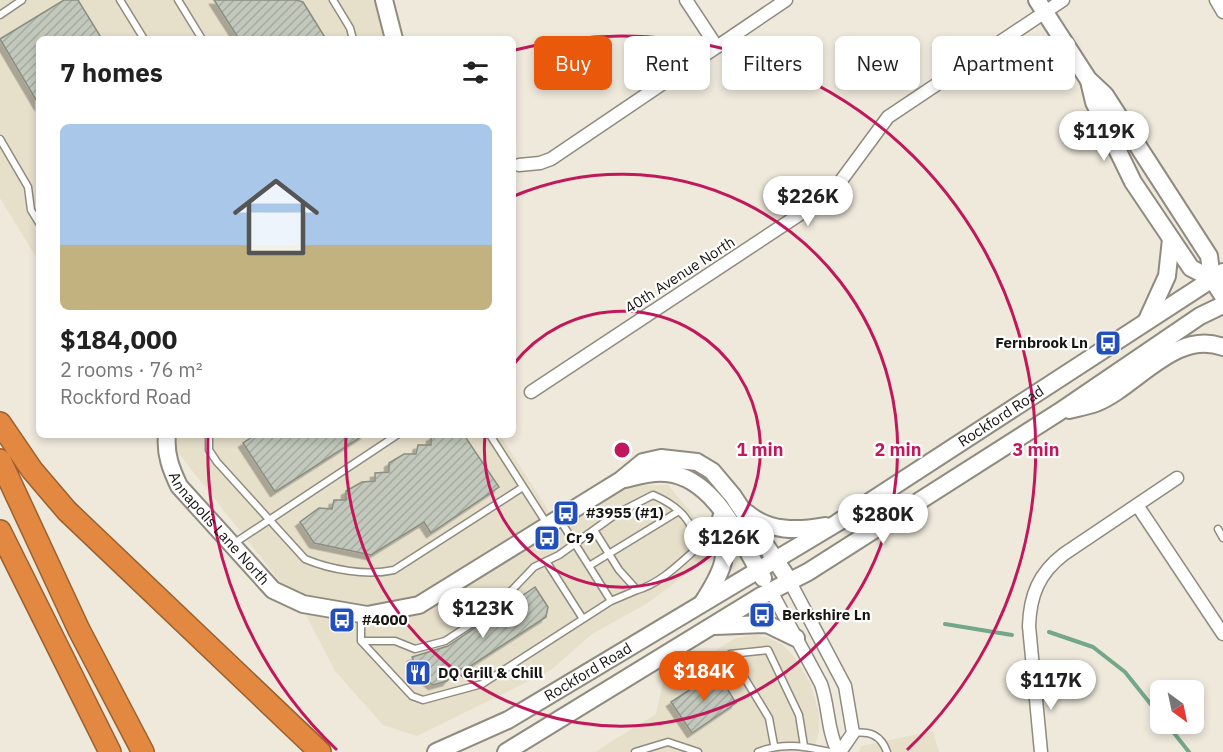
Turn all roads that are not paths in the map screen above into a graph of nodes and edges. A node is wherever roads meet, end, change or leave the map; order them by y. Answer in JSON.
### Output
{"nodes":[{"id":1,"x":22,"y":0,"type":"edge"},
{"id":2,"x":120,"y":0,"type":"edge"},
{"id":3,"x":178,"y":0,"type":"edge"},
{"id":4,"x":333,"y":0,"type":"edge"},
{"id":5,"x":384,"y":0,"type":"edge"},
{"id":6,"x":686,"y":0,"type":"edge"},
{"id":7,"x":786,"y":0,"type":"edge"},
{"id":8,"x":1064,"y":0,"type":"edge"},
{"id":9,"x":1216,"y":0,"type":"edge"},
{"id":10,"x":1041,"y":6,"type":"edge"},
{"id":11,"x":1223,"y":12,"type":"edge"},
{"id":12,"x":0,"y":15,"type":"edge"},
{"id":13,"x":142,"y":36,"type":"edge"},
{"id":14,"x":200,"y":36,"type":"edge"},
{"id":15,"x":352,"y":36,"type":"edge"},
{"id":16,"x":393,"y":36,"type":"edge"},
{"id":17,"x":717,"y":48,"type":"junction"},
{"id":18,"x":1088,"y":79,"type":"junction"},
{"id":19,"x":0,"y":139,"type":"edge"},
{"id":20,"x":519,"y":165,"type":"dead end"},
{"id":21,"x":36,"y":218,"type":"edge"},
{"id":22,"x":1171,"y":239,"type":"junction"},
{"id":23,"x":1218,"y":276,"type":"edge"},
{"id":24,"x":1223,"y":296,"type":"edge"},
{"id":25,"x":1223,"y":305,"type":"edge"},
{"id":26,"x":1147,"y":322,"type":"junction"},
{"id":27,"x":1223,"y":347,"type":"edge"},
{"id":28,"x":531,"y":392,"type":"dead end"},
{"id":29,"x":1059,"y":412,"type":"junction"},
{"id":30,"x":0,"y":423,"type":"edge"},
{"id":31,"x":167,"y":438,"type":"edge"},
{"id":32,"x":209,"y":438,"type":"edge"},
{"id":33,"x":392,"y":438,"type":"edge"},
{"id":34,"x":492,"y":438,"type":"edge"},
{"id":35,"x":0,"y":460,"type":"edge"},
{"id":36,"x":1177,"y":478,"type":"dead end"},
{"id":37,"x":621,"y":480,"type":"junction"},
{"id":38,"x":523,"y":487,"type":"junction"},
{"id":39,"x":1137,"y":505,"type":"junction"},
{"id":40,"x":740,"y":507,"type":"junction"},
{"id":41,"x":719,"y":508,"type":"junction"},
{"id":42,"x":679,"y":511,"type":"junction"},
{"id":43,"x":268,"y":519,"type":"junction"},
{"id":44,"x":552,"y":521,"type":"junction"},
{"id":45,"x":837,"y":523,"type":"junction"},
{"id":46,"x":1218,"y":529,"type":"dead end"},
{"id":47,"x":594,"y":530,"type":"junction"},
{"id":48,"x":0,"y":531,"type":"edge"},
{"id":49,"x":1223,"y":538,"type":"edge"},
{"id":50,"x":575,"y":544,"type":"junction"},
{"id":51,"x":231,"y":545,"type":"junction"},
{"id":52,"x":609,"y":554,"type":"junction"},
{"id":53,"x":775,"y":560,"type":"junction"},
{"id":54,"x":546,"y":561,"type":"junction"},
{"id":55,"x":589,"y":566,"type":"junction"},
{"id":56,"x":759,"y":570,"type":"junction"},
{"id":57,"x":790,"y":582,"type":"junction"},
{"id":58,"x":637,"y":590,"type":"junction"},
{"id":59,"x":771,"y":591,"type":"junction"},
{"id":60,"x":611,"y":601,"type":"junction"},
{"id":61,"x":701,"y":606,"type":"junction"},
{"id":62,"x":361,"y":614,"type":"junction"},
{"id":63,"x":584,"y":619,"type":"junction"},
{"id":64,"x":715,"y":626,"type":"junction"},
{"id":65,"x":1223,"y":634,"type":"edge"},
{"id":66,"x":796,"y":638,"type":"junction"},
{"id":67,"x":361,"y":641,"type":"junction"},
{"id":68,"x":853,"y":733,"type":"junction"},
{"id":69,"x":774,"y":746,"type":"junction"},
{"id":70,"x":804,"y":746,"type":"junction"},
{"id":71,"x":791,"y":749,"type":"edge"},
{"id":72,"x":110,"y":752,"type":"edge"},
{"id":73,"x":143,"y":752,"type":"edge"},
{"id":74,"x":320,"y":752,"type":"edge"},
{"id":75,"x":436,"y":752,"type":"edge"},
{"id":76,"x":506,"y":752,"type":"edge"},
{"id":77,"x":635,"y":752,"type":"edge"},
{"id":78,"x":698,"y":752,"type":"edge"},
{"id":79,"x":758,"y":752,"type":"edge"},
{"id":80,"x":830,"y":752,"type":"edge"},
{"id":81,"x":839,"y":752,"type":"edge"},
{"id":82,"x":887,"y":752,"type":"edge"},
{"id":83,"x":1041,"y":752,"type":"edge"}],
"edges":[{"from":1,"to":12,"type":"lane"},
{"from":2,"to":13,"type":"lane"},
{"from":3,"to":14,"type":"lane"},
{"from":4,"to":15,"type":"lane"},
{"from":5,"to":16,"type":"main road"},
{"from":6,"to":17,"type":"street"},
{"from":7,"to":17,"type":"street"},
{"from":8,"to":10,"type":"street","name":"40th Avenue North"},
{"from":9,"to":11,"type":"street"},
{"from":10,"to":18,"type":"main road"},
{"from":10,"to":28,"type":"street","name":"40th Avenue North"},
{"from":17,"to":20,"type":"street"},
{"from":18,"to":22,"type":"main road"},
{"from":18,"to":23,"type":"main road"},
{"from":19,"to":21,"type":"lane"},
{"from":22,"to":23,"type":"main road"},
{"from":22,"to":26,"type":"main road"},
{"from":23,"to":24,"type":"main road"},
{"from":23,"to":26,"type":"main road","name":"Rockford Road"},
{"from":25,"to":29,"type":"main road","name":"Rockford Road"},
{"from":26,"to":45,"type":"main road","name":"Rockford Road"},
{"from":27,"to":29,"type":"main road"},
{"from":29,"to":57,"type":"main road","name":"Rockford Road"},
{"from":30,"to":74,"type":"highway"},
{"from":31,"to":51,"type":"main road","name":"Annapolis Lane North"},
{"from":32,"to":43,"type":"lane"},
{"from":33,"to":43,"type":"lane"},
{"from":34,"to":38,"type":"lane"},
{"from":35,"to":73,"type":"highway"},
{"from":36,"to":39,"type":"street"},
{"from":37,"to":40,"type":"main road","name":"Annapolis Lane North"},
{"from":37,"to":41,"type":"main road","name":"Annapolis Lane North"},
{"from":37,"to":44,"type":"main road","name":"Annapolis Lane North"},
{"from":38,"to":43,"type":"lane"},
{"from":38,"to":44,"type":"lane"},
{"from":39,"to":65,"type":"street"},
{"from":39,"to":83,"type":"street"},
{"from":40,"to":45,"type":"main road"},
{"from":40,"to":53,"type":"main road","name":"Annapolis Lane North"},
{"from":41,"to":56,"type":"main road","name":"Annapolis Lane North"},
{"from":41,"to":61,"type":"main road"},
{"from":42,"to":47,"type":"lane"},
{"from":42,"to":52,"type":"lane"},
{"from":42,"to":58,"type":"lane"},
{"from":43,"to":51,"type":"lane"},
{"from":44,"to":50,"type":"lane"},
{"from":44,"to":62,"type":"main road","name":"Annapolis Lane North"},
{"from":45,"to":53,"type":"main road","name":"Rockford Road"},
{"from":46,"to":49,"type":"lane"},
{"from":47,"to":50,"type":"lane"},
{"from":47,"to":52,"type":"lane"},
{"from":48,"to":72,"type":"highway"},
{"from":50,"to":54,"type":"lane"},
{"from":50,"to":55,"type":"lane"},
{"from":51,"to":62,"type":"main road","name":"Annapolis Lane North"},
{"from":52,"to":55,"type":"lane"},
{"from":52,"to":58,"type":"lane"},
{"from":53,"to":56,"type":"main road","name":"Rockford Road"},
{"from":53,"to":57,"type":"main road","name":"Annapolis Lane North"},
{"from":54,"to":63,"type":"lane"},
{"from":54,"to":67,"type":"lane"},
{"from":55,"to":60,"type":"lane"},
{"from":56,"to":59,"type":"main road","name":"Annapolis Lane North"},
{"from":56,"to":61,"type":"main road","name":"Rockford Road"},
{"from":57,"to":59,"type":"main road","name":"Rockford Road"},
{"from":57,"to":68,"type":"street"},
{"from":58,"to":60,"type":"lane"},
{"from":59,"to":64,"type":"main road","name":"Rockford Road"},
{"from":59,"to":66,"type":"street"},
{"from":60,"to":63,"type":"lane"},
{"from":61,"to":75,"type":"main road","name":"Rockford Road"},
{"from":62,"to":67,"type":"lane"},
{"from":63,"to":67,"type":"lane"},
{"from":64,"to":66,"type":"main road"},
{"from":64,"to":76,"type":"main road","name":"Rockford Road"},
{"from":66,"to":81,"type":"street"},
{"from":68,"to":81,"type":"street"},
{"from":68,"to":82,"type":"lane"},
{"from":69,"to":70,"type":"lane"},
{"from":69,"to":71,"type":"lane"},
{"from":69,"to":79,"type":"lane"},
{"from":70,"to":71,"type":"lane"},
{"from":70,"to":80,"type":"lane"},
{"from":77,"to":78,"type":"lane"}]}
